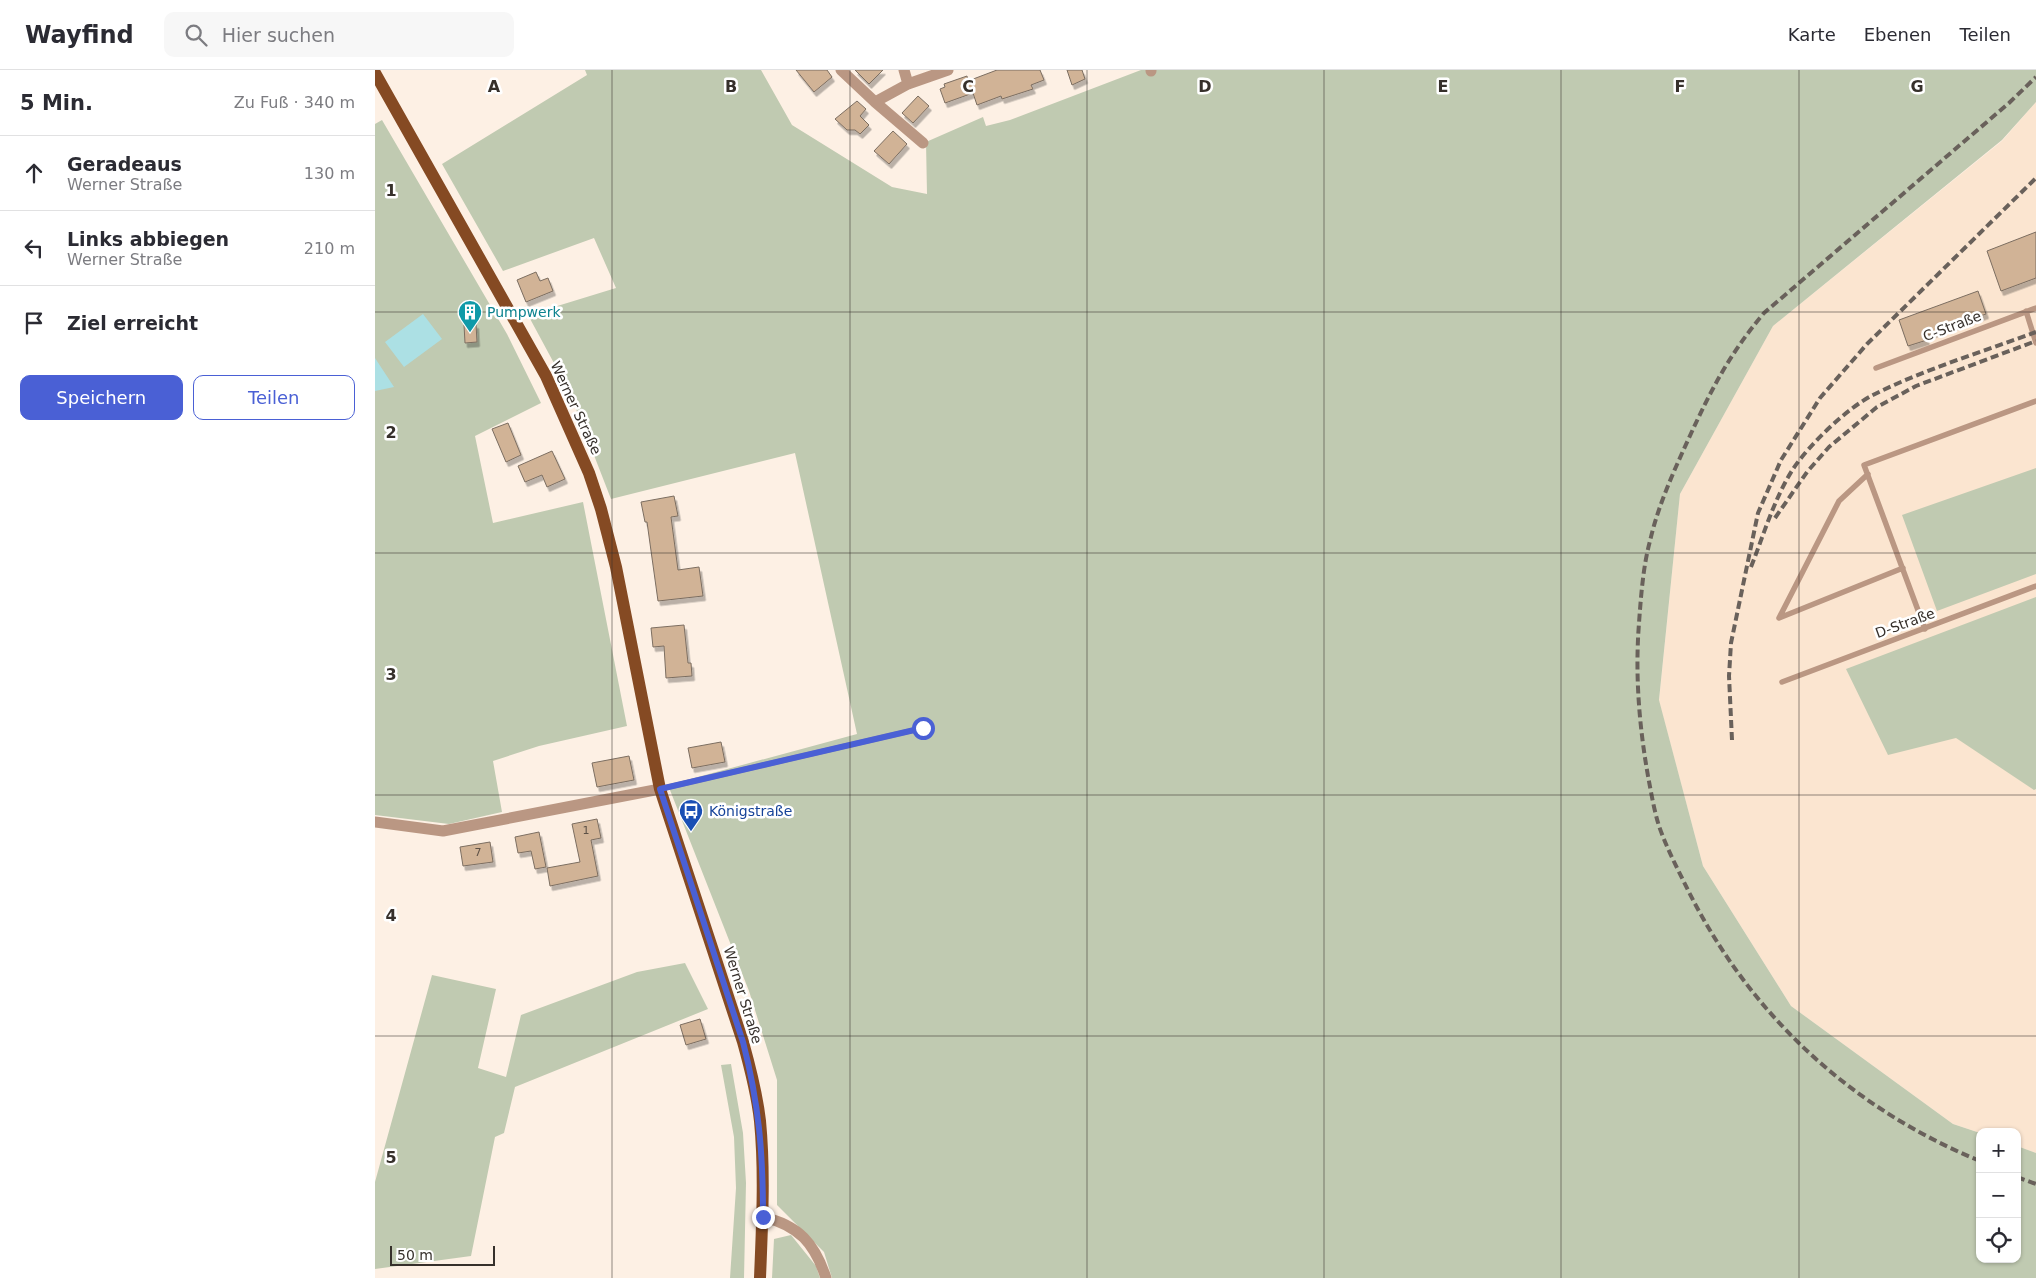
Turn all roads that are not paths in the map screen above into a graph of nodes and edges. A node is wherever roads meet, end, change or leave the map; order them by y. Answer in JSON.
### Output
{"nodes":[{"id":1,"x":841,"y":70,"type":"edge"},
{"id":2,"x":904,"y":70,"type":"edge"},
{"id":3,"x":948,"y":70,"type":"edge"},
{"id":4,"x":375,"y":74,"type":"edge"},
{"id":5,"x":908,"y":84,"type":"junction"},
{"id":6,"x":875,"y":102,"type":"junction"},
{"id":7,"x":923,"y":143,"type":"dead end"},
{"id":8,"x":2036,"y":308,"type":"edge"},
{"id":9,"x":2026,"y":311,"type":"junction"},
{"id":10,"x":2036,"y":343,"type":"edge"},
{"id":11,"x":1876,"y":368,"type":"dead end"},
{"id":12,"x":2036,"y":401,"type":"edge"},
{"id":13,"x":1867,"y":474,"type":"junction"},
{"id":14,"x":1903,"y":568,"type":"junction"},
{"id":15,"x":2036,"y":586,"type":"edge"},
{"id":16,"x":1925,"y":629,"type":"junction"},
{"id":17,"x":1782,"y":682,"type":"dead end"},
{"id":18,"x":923,"y":728,"type":"dead end"},
{"id":19,"x":660,"y":789,"type":"junction"},
{"id":20,"x":375,"y":822,"type":"edge"},
{"id":21,"x":763,"y":1217,"type":"junction"},
{"id":22,"x":760,"y":1278,"type":"edge"},
{"id":23,"x":826,"y":1278,"type":"edge"}],
"edges":[{"from":1,"to":6,"type":"street"},
{"from":2,"to":5,"type":"street"},
{"from":3,"to":5,"type":"street"},
{"from":4,"to":19,"type":"main road","name":"Werner Straße"},
{"from":5,"to":6,"type":"street"},
{"from":6,"to":7,"type":"street"},
{"from":8,"to":9,"type":"lane","name":"C-Straße"},
{"from":9,"to":10,"type":"lane"},
{"from":9,"to":11,"type":"lane","name":"C-Straße"},
{"from":12,"to":13,"type":"lane"},
{"from":13,"to":14,"type":"lane"},
{"from":13,"to":14,"type":"lane"},
{"from":14,"to":16,"type":"lane"},
{"from":15,"to":16,"type":"lane","name":"D-Straße"},
{"from":16,"to":17,"type":"lane","name":"D-Straße"},
{"from":18,"to":19,"type":"lane"},
{"from":19,"to":20,"type":"street"},
{"from":19,"to":21,"type":"main road","name":"Werner Straße"},
{"from":21,"to":22,"type":"main road","name":"Werner Straße"},
{"from":21,"to":23,"type":"street"}]}
